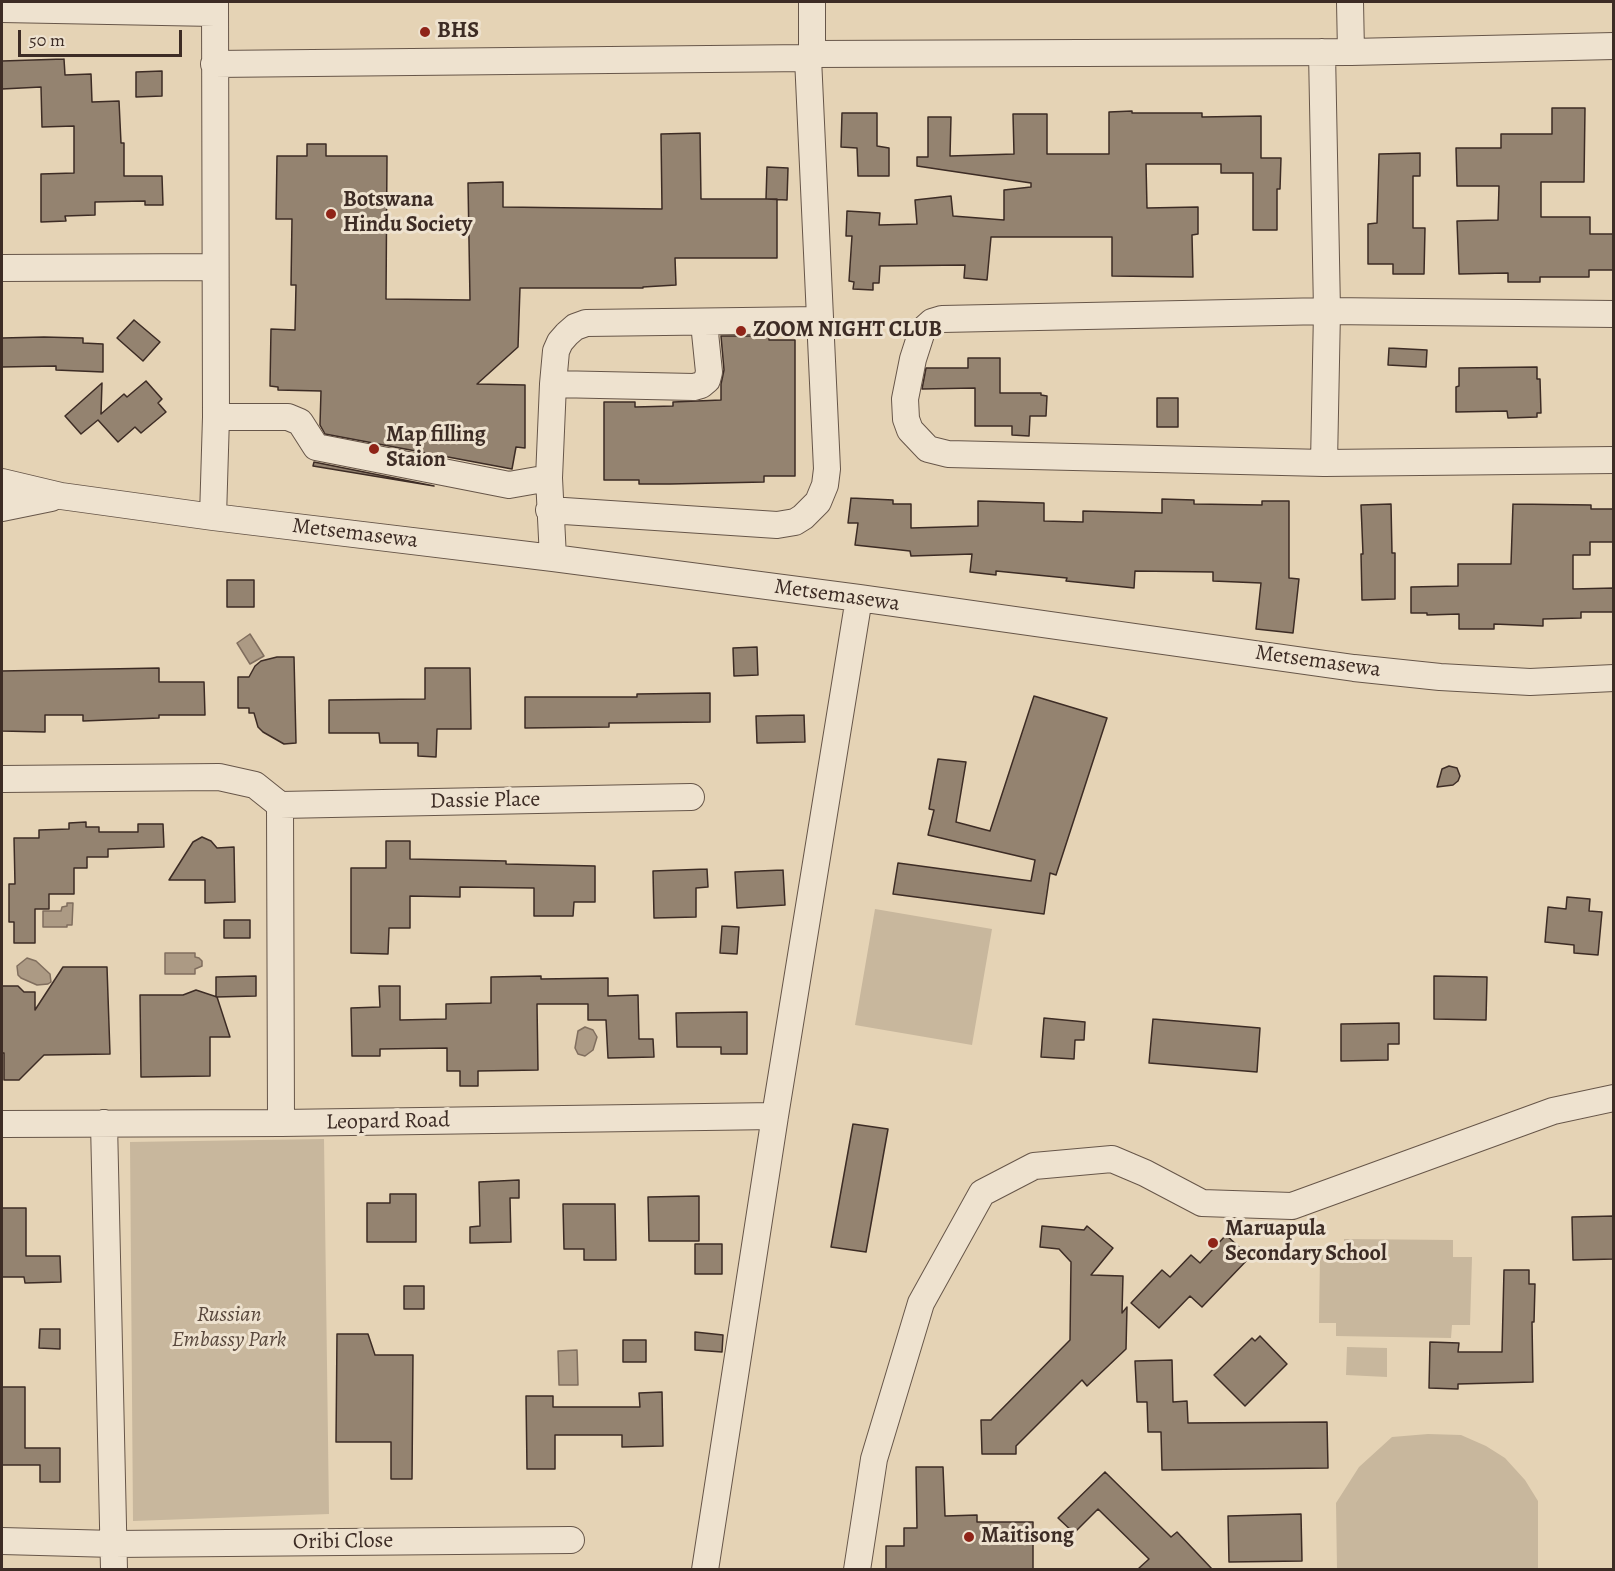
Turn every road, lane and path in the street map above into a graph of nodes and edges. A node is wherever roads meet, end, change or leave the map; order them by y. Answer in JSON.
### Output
{"nodes":[{"id":1,"x":812,"y":2,"type":"edge"},
{"id":2,"x":1350,"y":2,"type":"edge"},
{"id":3,"x":215,"y":7,"type":"edge"},
{"id":4,"x":2,"y":9,"type":"edge"},
{"id":5,"x":1614,"y":45,"type":"edge"},
{"id":6,"x":1322,"y":52,"type":"junction"},
{"id":7,"x":1351,"y":52,"type":"junction"},
{"id":8,"x":810,"y":56,"type":"junction"},
{"id":9,"x":214,"y":64,"type":"junction"},
{"id":10,"x":215,"y":267,"type":"junction"},
{"id":11,"x":2,"y":268,"type":"edge"},
{"id":12,"x":1327,"y":311,"type":"junction"},
{"id":13,"x":1614,"y":314,"type":"edge"},
{"id":14,"x":820,"y":320,"type":"junction"},
{"id":15,"x":704,"y":323,"type":"junction"},
{"id":16,"x":553,"y":384,"type":"junction"},
{"id":17,"x":216,"y":417,"type":"junction"},
{"id":18,"x":1614,"y":460,"type":"edge"},
{"id":19,"x":1324,"y":462,"type":"junction"},
{"id":20,"x":549,"y":478,"type":"junction"},
{"id":21,"x":2,"y":482,"type":"edge"},
{"id":22,"x":61,"y":496,"type":"junction"},
{"id":23,"x":2,"y":507,"type":"edge"},
{"id":24,"x":549,"y":510,"type":"junction"},
{"id":25,"x":213,"y":518,"type":"junction"},
{"id":26,"x":553,"y":558,"type":"junction"},
{"id":27,"x":859,"y":598,"type":"junction"},
{"id":28,"x":1614,"y":678,"type":"edge"},
{"id":29,"x":2,"y":779,"type":"edge"},
{"id":30,"x":691,"y":797,"type":"dead end"},
{"id":31,"x":280,"y":805,"type":"junction"},
{"id":32,"x":1614,"y":1098,"type":"edge"},
{"id":33,"x":775,"y":1116,"type":"junction"},
{"id":34,"x":104,"y":1123,"type":"junction"},
{"id":35,"x":281,"y":1123,"type":"junction"},
{"id":36,"x":2,"y":1124,"type":"edge"},
{"id":37,"x":571,"y":1540,"type":"dead end"},
{"id":38,"x":2,"y":1541,"type":"edge"},
{"id":39,"x":114,"y":1544,"type":"junction"},
{"id":40,"x":114,"y":1569,"type":"edge"},
{"id":41,"x":705,"y":1569,"type":"edge"},
{"id":42,"x":857,"y":1569,"type":"edge"}],
"edges":[{"from":1,"to":8,"type":"street"},
{"from":2,"to":7,"type":"street"},
{"from":3,"to":4,"type":"street"},
{"from":3,"to":9,"type":"street"},
{"from":5,"to":7,"type":"street"},
{"from":6,"to":7,"type":"street"},
{"from":6,"to":8,"type":"street"},
{"from":6,"to":12,"type":"street"},
{"from":8,"to":9,"type":"street"},
{"from":8,"to":14,"type":"street"},
{"from":9,"to":10,"type":"street"},
{"from":10,"to":11,"type":"street"},
{"from":10,"to":17,"type":"street"},
{"from":12,"to":13,"type":"street"},
{"from":12,"to":19,"type":"street"},
{"from":12,"to":19,"type":"street"},
{"from":14,"to":15,"type":"street"},
{"from":14,"to":24,"type":"street"},
{"from":15,"to":16,"type":"street"},
{"from":15,"to":16,"type":"street"},
{"from":16,"to":20,"type":"street"},
{"from":17,"to":20,"type":"street"},
{"from":17,"to":25,"type":"street"},
{"from":18,"to":19,"type":"street"},
{"from":20,"to":24,"type":"street"},
{"from":21,"to":22,"type":"street","name":"Metsemasewa"},
{"from":22,"to":23,"type":"street","name":"Metsemasewa"},
{"from":22,"to":25,"type":"street","name":"Metsemasewa"},
{"from":24,"to":26,"type":"street"},
{"from":25,"to":26,"type":"street","name":"Metsemasewa"},
{"from":26,"to":27,"type":"street","name":"Metsemasewa"},
{"from":27,"to":28,"type":"street","name":"Metsemasewa"},
{"from":27,"to":33,"type":"street"},
{"from":29,"to":31,"type":"street"},
{"from":30,"to":31,"type":"street","name":"Dassie Place"},
{"from":31,"to":35,"type":"street"},
{"from":32,"to":42,"type":"street"},
{"from":33,"to":35,"type":"street","name":"Leopard Road"},
{"from":33,"to":41,"type":"street"},
{"from":34,"to":35,"type":"street","name":"Leopard Road"},
{"from":34,"to":36,"type":"street","name":"Leopard Road"},
{"from":34,"to":39,"type":"street"},
{"from":37,"to":39,"type":"street","name":"Oribi Close"},
{"from":38,"to":39,"type":"street","name":"Oribi Close"},
{"from":39,"to":40,"type":"street"}]}
